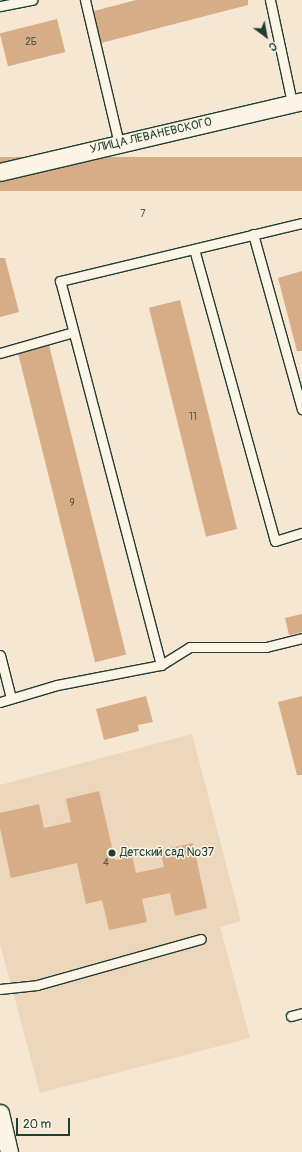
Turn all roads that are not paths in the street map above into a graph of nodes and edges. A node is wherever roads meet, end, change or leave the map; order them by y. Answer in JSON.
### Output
{"nodes":[{"id":1,"x":32,"y":0,"type":"edge"},
{"id":2,"x":85,"y":0,"type":"edge"},
{"id":3,"x":270,"y":0,"type":"edge"},
{"id":4,"x":1,"y":4,"type":"edge"},
{"id":5,"x":297,"y":102,"type":"edge"},
{"id":6,"x":119,"y":144,"type":"junction"},
{"id":7,"x":0,"y":172,"type":"edge"},
{"id":8,"x":302,"y":222,"type":"edge"},
{"id":9,"x":253,"y":234,"type":"junction"},
{"id":10,"x":194,"y":248,"type":"junction"},
{"id":11,"x":73,"y":332,"type":"junction"},
{"id":12,"x":0,"y":353,"type":"edge"},
{"id":13,"x":302,"y":409,"type":"edge"},
{"id":14,"x":302,"y":533,"type":"edge"},
{"id":15,"x":302,"y":638,"type":"edge"},
{"id":16,"x":0,"y":655,"type":"edge"},
{"id":17,"x":161,"y":665,"type":"junction"},
{"id":18,"x":11,"y":698,"type":"junction"},
{"id":19,"x":0,"y":702,"type":"edge"},
{"id":20,"x":201,"y":939,"type":"dead end"},
{"id":21,"x":0,"y":989,"type":"edge"},
{"id":22,"x":302,"y":1013,"type":"edge"},
{"id":23,"x":291,"y":1016,"type":"dead end"},
{"id":24,"x":0,"y":1113,"type":"edge"},
{"id":25,"x":10,"y":1152,"type":"edge"}],
"edges":[{"from":1,"to":4,"type":"lane"},
{"from":2,"to":6,"type":"lane"},
{"from":3,"to":5,"type":"lane"},
{"from":5,"to":6,"type":"street","name":"УЛИЦА ЛЕВАНЕВСКОГО"},
{"from":6,"to":7,"type":"street","name":"УЛИЦА ЛЕВАНЕВСКОГО"},
{"from":8,"to":9,"type":"lane"},
{"from":9,"to":10,"type":"lane"},
{"from":9,"to":13,"type":"lane"},
{"from":10,"to":11,"type":"lane"},
{"from":10,"to":14,"type":"lane"},
{"from":11,"to":12,"type":"lane"},
{"from":11,"to":17,"type":"lane"},
{"from":15,"to":17,"type":"lane"},
{"from":16,"to":18,"type":"lane"},
{"from":17,"to":18,"type":"lane"},
{"from":18,"to":19,"type":"lane"},
{"from":20,"to":21,"type":"lane"},
{"from":22,"to":23,"type":"lane"},
{"from":24,"to":25,"type":"street"}]}
